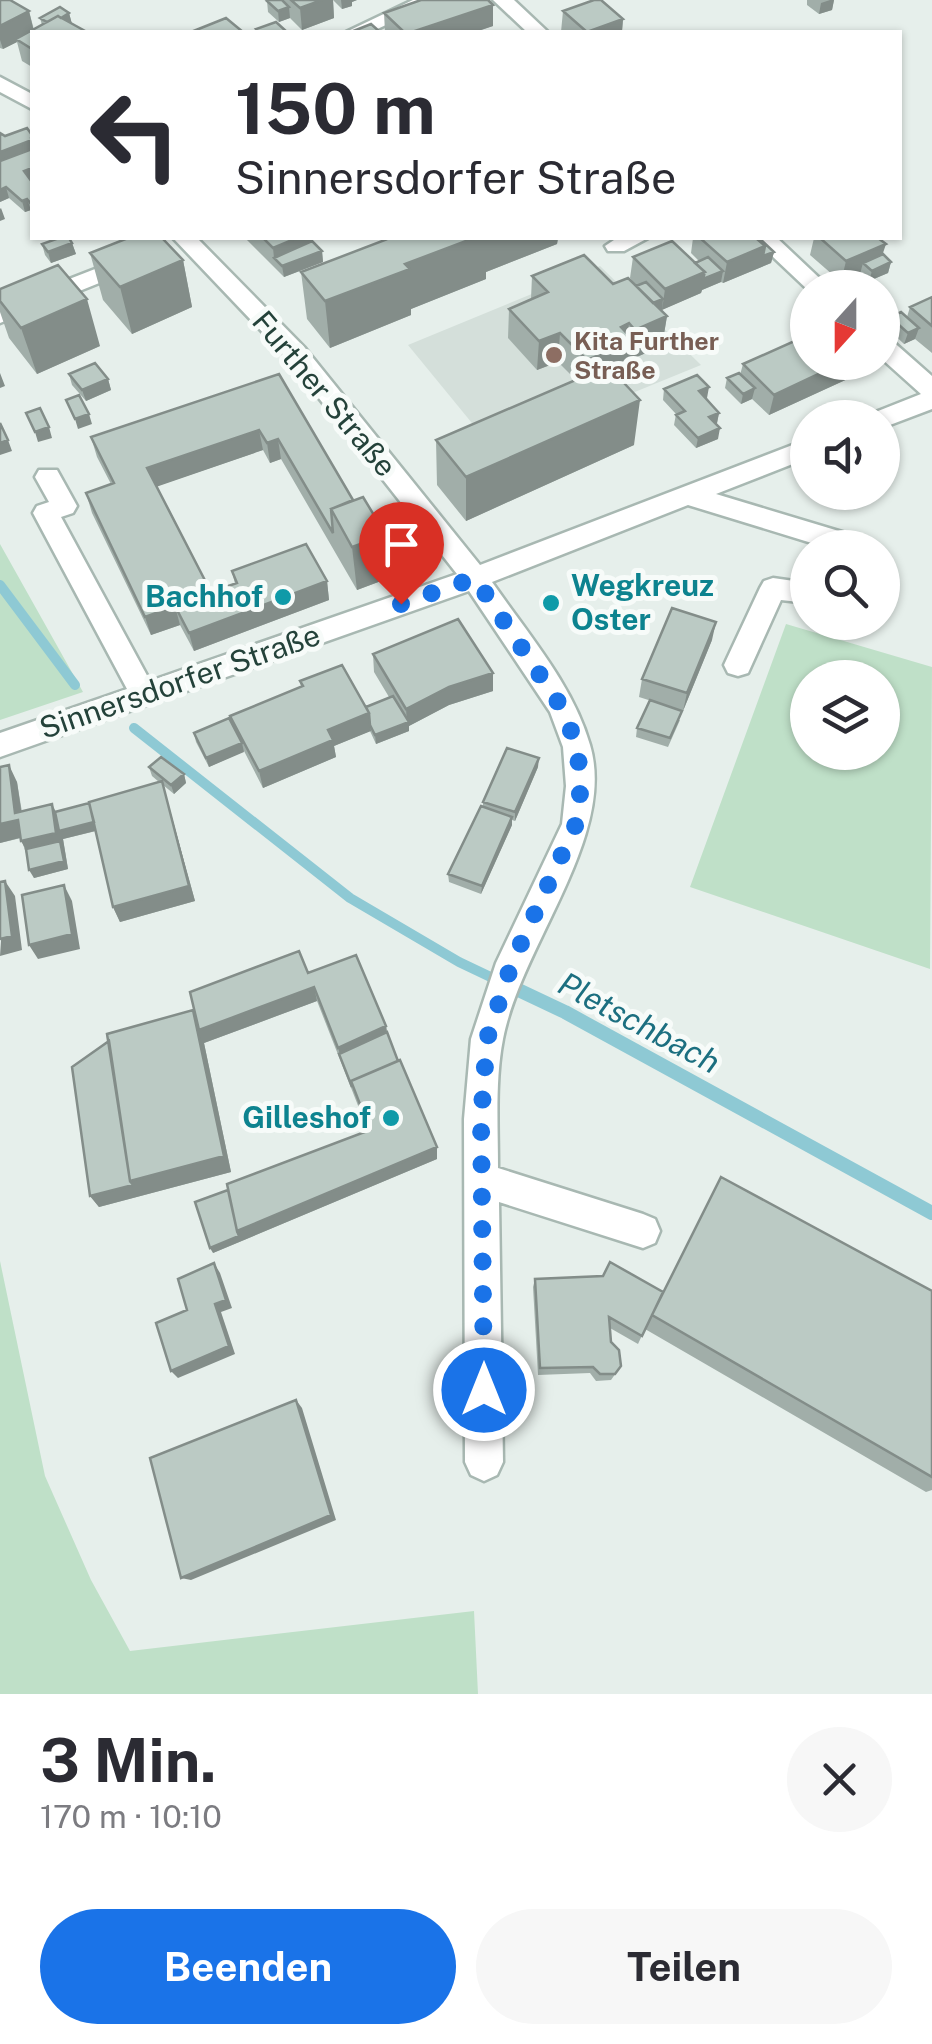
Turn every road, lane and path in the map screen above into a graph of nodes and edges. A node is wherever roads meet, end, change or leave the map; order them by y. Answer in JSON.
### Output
{"nodes":[{"id":1,"x":430,"y":0,"type":"edge"},
{"id":2,"x":503,"y":0,"type":"edge"},
{"id":3,"x":361,"y":30,"type":"edge"},
{"id":4,"x":536,"y":30,"type":"edge"},
{"id":5,"x":0,"y":83,"type":"edge"},
{"id":6,"x":30,"y":102,"type":"edge"},
{"id":7,"x":766,"y":240,"type":"edge"},
{"id":8,"x":174,"y":245,"type":"edge"},
{"id":9,"x":799,"y":270,"type":"edge"},
{"id":10,"x":0,"y":316,"type":"edge"},
{"id":11,"x":900,"y":361,"type":"edge"},
{"id":12,"x":932,"y":390,"type":"edge"},
{"id":13,"x":932,"y":399,"type":"edge"},
{"id":14,"x":900,"y":411,"type":"edge"},
{"id":15,"x":790,"y":455,"type":"edge"},
{"id":16,"x":48,"y":477,"type":"dead end"},
{"id":17,"x":686,"y":495,"type":"junction"},
{"id":18,"x":803,"y":530,"type":"edge"},
{"id":19,"x":475,"y":578,"type":"junction"},
{"id":20,"x":790,"y":590,"type":"edge"},
{"id":21,"x":738,"y":665,"type":"dead end"},
{"id":22,"x":144,"y":695,"type":"junction"},
{"id":23,"x":0,"y":745,"type":"edge"},
{"id":24,"x":482,"y":1180,"type":"junction"},
{"id":25,"x":643,"y":1230,"type":"dead end"},
{"id":26,"x":484,"y":1462,"type":"dead end"}],
"edges":[{"from":1,"to":3,"type":"street"},
{"from":2,"to":4,"type":"street"},
{"from":5,"to":6,"type":"street"},
{"from":7,"to":9,"type":"street"},
{"from":8,"to":10,"type":"street"},
{"from":8,"to":19,"type":"street","name":"Further Straße"},
{"from":11,"to":12,"type":"street"},
{"from":13,"to":14,"type":"street"},
{"from":15,"to":17,"type":"street","name":"Sinnersdorfer Straße"},
{"from":16,"to":22,"type":"street"},
{"from":17,"to":18,"type":"street"},
{"from":17,"to":19,"type":"street","name":"Sinnersdorfer Straße"},
{"from":19,"to":22,"type":"street","name":"Sinnersdorfer Straße"},
{"from":19,"to":24,"type":"street","name":"Further Straße"},
{"from":20,"to":21,"type":"street"},
{"from":22,"to":23,"type":"street","name":"Sinnersdorfer Straße"},
{"from":24,"to":25,"type":"street"},
{"from":24,"to":26,"type":"street","name":"Further Straße"}]}
